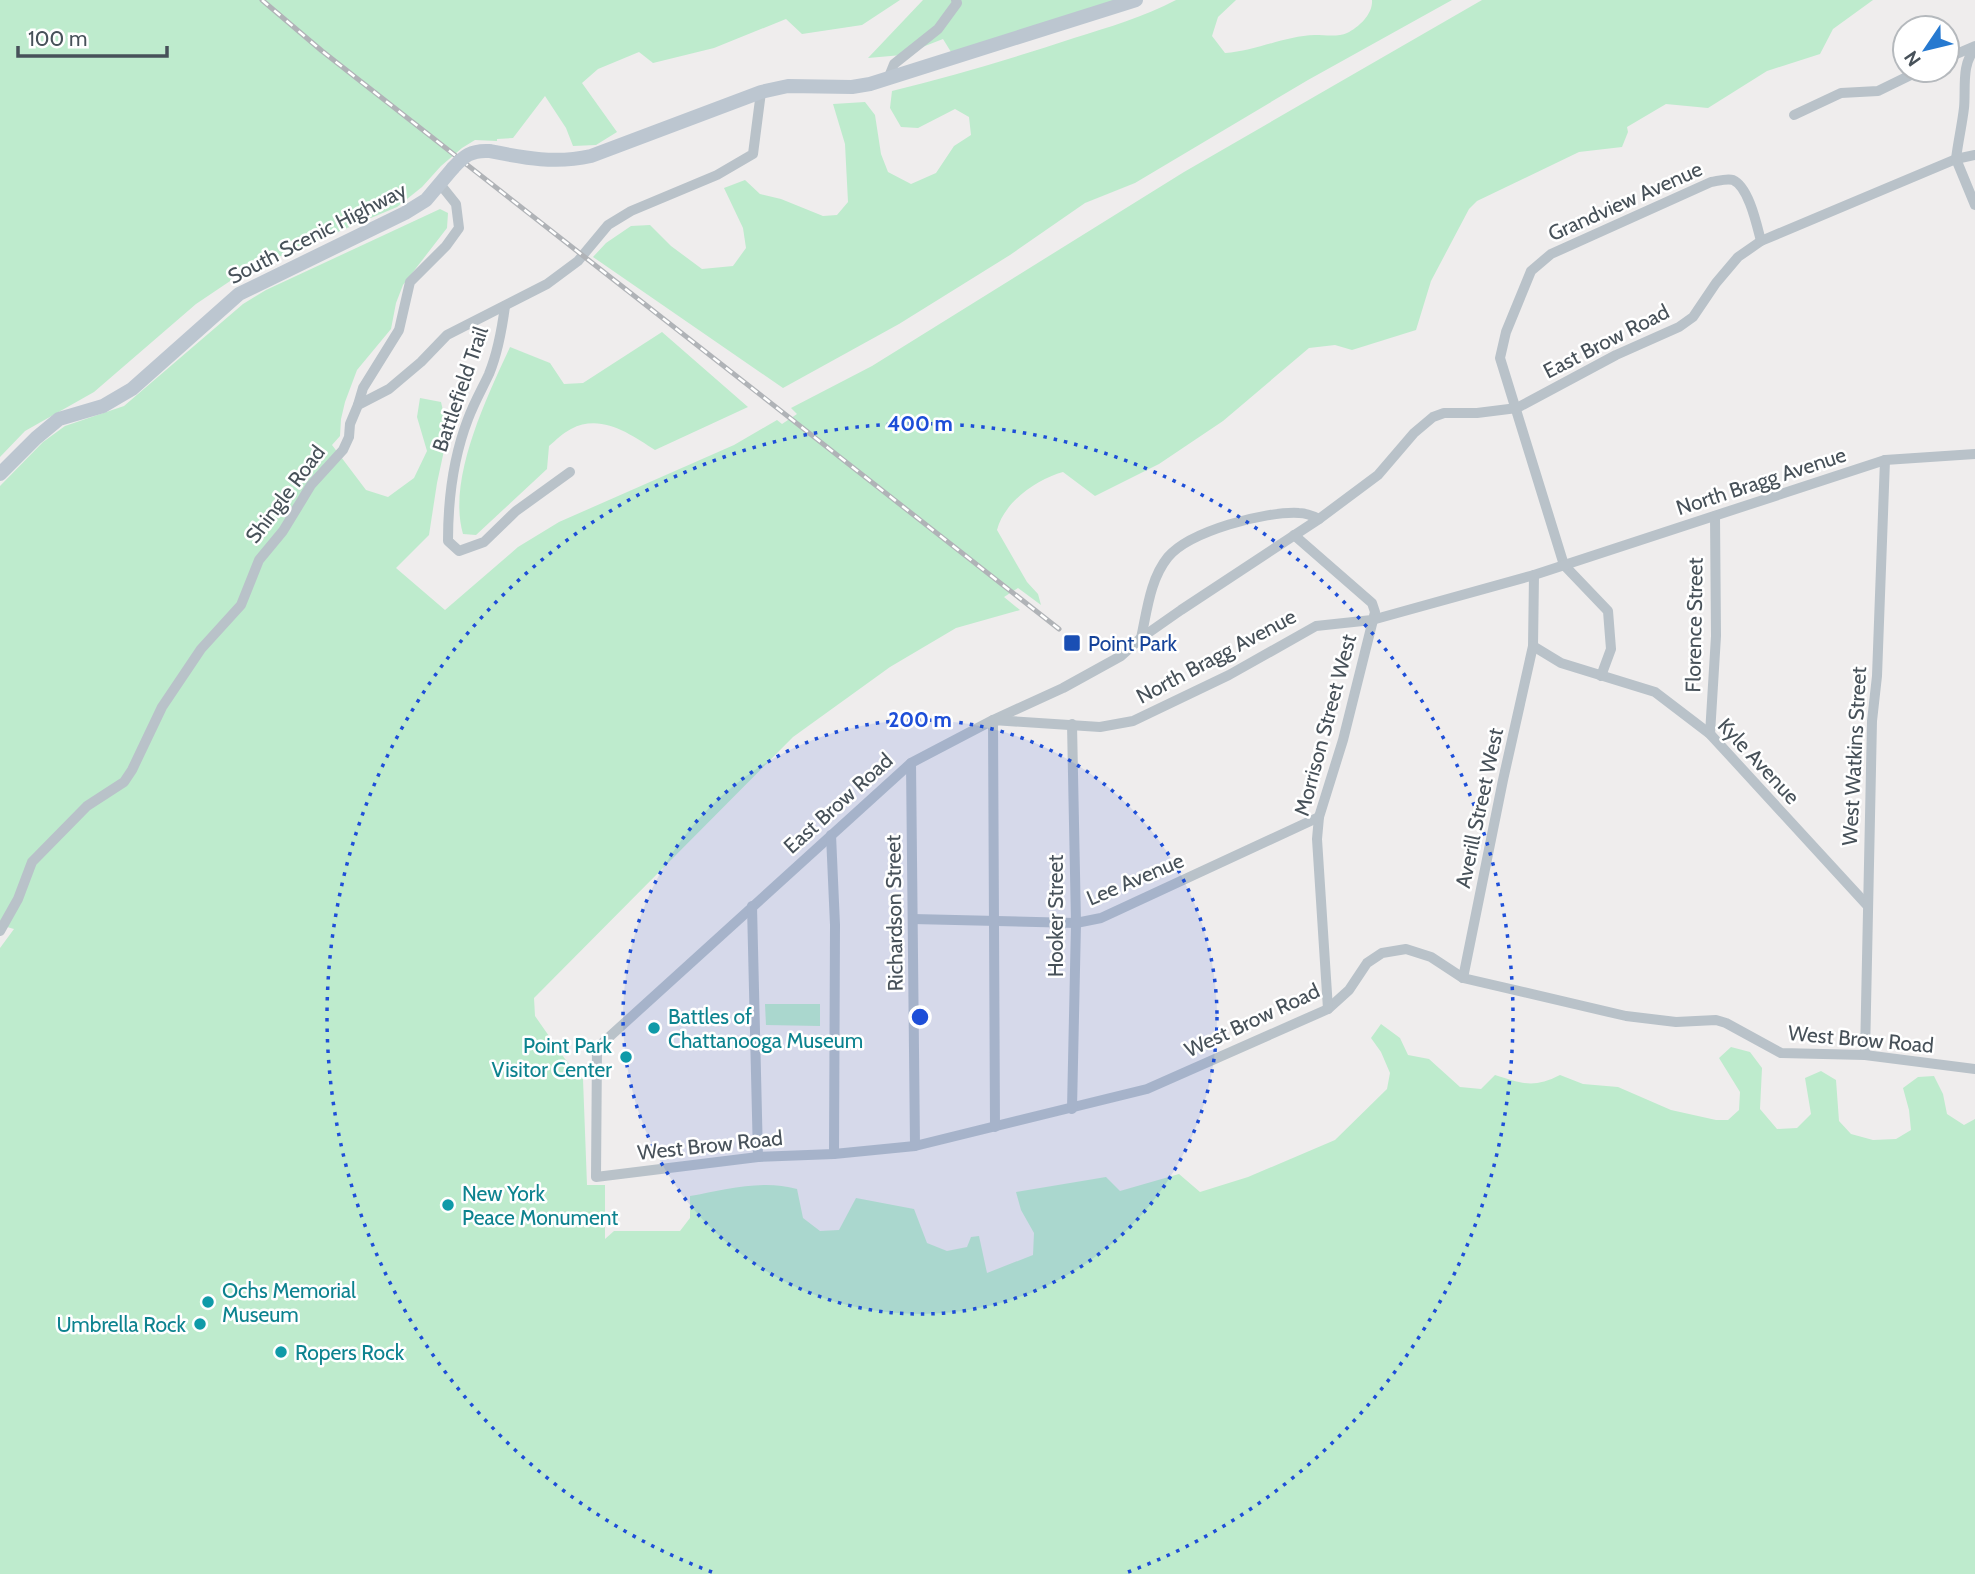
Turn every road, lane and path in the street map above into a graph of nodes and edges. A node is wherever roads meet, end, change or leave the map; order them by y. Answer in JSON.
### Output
{"nodes":[{"id":1,"x":956,"y":0,"type":"edge"},
{"id":2,"x":1136,"y":0,"type":"edge"},
{"id":3,"x":1975,"y":47,"type":"edge"},
{"id":4,"x":888,"y":79,"type":"junction"},
{"id":5,"x":1892,"y":84,"type":"edge"},
{"id":6,"x":761,"y":92,"type":"junction"},
{"id":7,"x":1794,"y":115,"type":"dead end"},
{"id":8,"x":1975,"y":155,"type":"edge"},
{"id":9,"x":1956,"y":159,"type":"junction"},
{"id":10,"x":440,"y":184,"type":"junction"},
{"id":11,"x":1975,"y":205,"type":"edge"},
{"id":12,"x":1761,"y":241,"type":"junction"},
{"id":13,"x":505,"y":306,"type":"junction"},
{"id":14,"x":358,"y":405,"type":"junction"},
{"id":15,"x":1517,"y":408,"type":"junction"},
{"id":16,"x":1975,"y":454,"type":"edge"},
{"id":17,"x":1885,"y":460,"type":"junction"},
{"id":18,"x":570,"y":472,"type":"dead end"},
{"id":19,"x":0,"y":474,"type":"edge"},
{"id":20,"x":1715,"y":516,"type":"junction"},
{"id":21,"x":1319,"y":519,"type":"junction"},
{"id":22,"x":1294,"y":535,"type":"junction"},
{"id":23,"x":1564,"y":565,"type":"junction"},
{"id":24,"x":1534,"y":575,"type":"junction"},
{"id":25,"x":1372,"y":620,"type":"junction"},
{"id":26,"x":1141,"y":638,"type":"junction"},
{"id":27,"x":1533,"y":646,"type":"junction"},
{"id":28,"x":1601,"y":676,"type":"junction"},
{"id":29,"x":993,"y":720,"type":"junction"},
{"id":30,"x":1072,"y":724,"type":"junction"},
{"id":31,"x":1710,"y":734,"type":"junction"},
{"id":32,"x":911,"y":763,"type":"junction"},
{"id":33,"x":1318,"y":817,"type":"junction"},
{"id":34,"x":831,"y":835,"type":"junction"},
{"id":35,"x":1867,"y":905,"type":"junction"},
{"id":36,"x":752,"y":906,"type":"junction"},
{"id":37,"x":913,"y":919,"type":"junction"},
{"id":38,"x":993,"y":922,"type":"junction"},
{"id":39,"x":1076,"y":923,"type":"junction"},
{"id":40,"x":0,"y":931,"type":"edge"},
{"id":41,"x":1462,"y":978,"type":"junction"},
{"id":42,"x":1328,"y":1009,"type":"junction"},
{"id":43,"x":1865,"y":1055,"type":"junction"},
{"id":44,"x":1975,"y":1069,"type":"edge"},
{"id":45,"x":1072,"y":1109,"type":"junction"},
{"id":46,"x":995,"y":1127,"type":"junction"},
{"id":47,"x":915,"y":1146,"type":"junction"},
{"id":48,"x":834,"y":1154,"type":"junction"},
{"id":49,"x":758,"y":1157,"type":"junction"},
{"id":50,"x":597,"y":1177,"type":"joint"}],
"edges":[{"from":1,"to":4,"type":"street"},
{"from":2,"to":4,"type":"main road","name":"South Scenic Highway"},
{"from":3,"to":9,"type":"street"},
{"from":4,"to":6,"type":"main road","name":"South Scenic Highway"},
{"from":5,"to":7,"type":"street"},
{"from":6,"to":10,"type":"main road","name":"South Scenic Highway","bridge":true},
{"from":6,"to":13,"type":"street"},
{"from":8,"to":9,"type":"street","name":"East Brow Road"},
{"from":9,"to":11,"type":"street"},
{"from":9,"to":12,"type":"street","name":"East Brow Road"},
{"from":10,"to":14,"type":"street","name":"Shingle Road"},
{"from":10,"to":19,"type":"main road","name":"South Scenic Highway"},
{"from":12,"to":15,"type":"street","name":"East Brow Road"},
{"from":12,"to":15,"type":"street","name":"Grandview Avenue"},
{"from":13,"to":14,"type":"street"},
{"from":13,"to":18,"type":"street","name":"Battlefield Trail"},
{"from":14,"to":40,"type":"street","name":"Shingle Road"},
{"from":15,"to":21,"type":"street","name":"East Brow Road"},
{"from":15,"to":23,"type":"street"},
{"from":16,"to":17,"type":"street","name":"North Bragg Avenue"},
{"from":17,"to":20,"type":"street","name":"North Bragg Avenue"},
{"from":17,"to":35,"type":"street","name":"West Watkins Street"},
{"from":20,"to":23,"type":"street","name":"North Bragg Avenue"},
{"from":20,"to":31,"type":"street","name":"Florence Street"},
{"from":21,"to":22,"type":"street","name":"East Brow Road"},
{"from":21,"to":26,"type":"street"},
{"from":22,"to":25,"type":"street"},
{"from":22,"to":26,"type":"street","name":"East Brow Road"},
{"from":23,"to":24,"type":"street","name":"North Bragg Avenue"},
{"from":23,"to":28,"type":"street"},
{"from":24,"to":25,"type":"street","name":"North Bragg Avenue"},
{"from":24,"to":27,"type":"street","name":"Averill Street West"},
{"from":25,"to":30,"type":"street","name":"North Bragg Avenue"},
{"from":25,"to":33,"type":"street","name":"Morrison Street West"},
{"from":26,"to":29,"type":"street","name":"East Brow Road"},
{"from":27,"to":28,"type":"street","name":"Kyle Avenue"},
{"from":27,"to":41,"type":"street","name":"Averill Street West"},
{"from":28,"to":31,"type":"street","name":"Kyle Avenue"},
{"from":29,"to":30,"type":"street","name":"North Bragg Avenue"},
{"from":29,"to":32,"type":"street","name":"East Brow Road"},
{"from":29,"to":38,"type":"street"},
{"from":30,"to":39,"type":"street","name":"Hooker Street"},
{"from":31,"to":35,"type":"street","name":"Kyle Avenue"},
{"from":32,"to":34,"type":"street","name":"East Brow Road"},
{"from":32,"to":37,"type":"street","name":"Richardson Street"},
{"from":33,"to":39,"type":"street","name":"Lee Avenue"},
{"from":33,"to":42,"type":"street","name":"Morrison Street West"},
{"from":34,"to":36,"type":"street","name":"East Brow Road"},
{"from":34,"to":48,"type":"street"},
{"from":35,"to":43,"type":"street","name":"West Watkins Street"},
{"from":36,"to":49,"type":"street"},
{"from":36,"to":50,"type":"street","name":"East Brow Road"},
{"from":37,"to":38,"type":"street","name":"Lee Avenue"},
{"from":37,"to":47,"type":"street","name":"Richardson Street"},
{"from":38,"to":39,"type":"street","name":"Lee Avenue"},
{"from":38,"to":46,"type":"street"},
{"from":39,"to":45,"type":"street","name":"Hooker Street"},
{"from":41,"to":42,"type":"street","name":"West Brow Road"},
{"from":41,"to":43,"type":"street","name":"West Brow Road"},
{"from":42,"to":45,"type":"street","name":"West Brow Road"},
{"from":43,"to":44,"type":"street","name":"West Brow Road"},
{"from":45,"to":46,"type":"street","name":"West Brow Road"},
{"from":46,"to":47,"type":"street","name":"West Brow Road"},
{"from":47,"to":48,"type":"street","name":"West Brow Road"},
{"from":48,"to":49,"type":"street","name":"West Brow Road"},
{"from":49,"to":50,"type":"street","name":"West Brow Road"}]}
